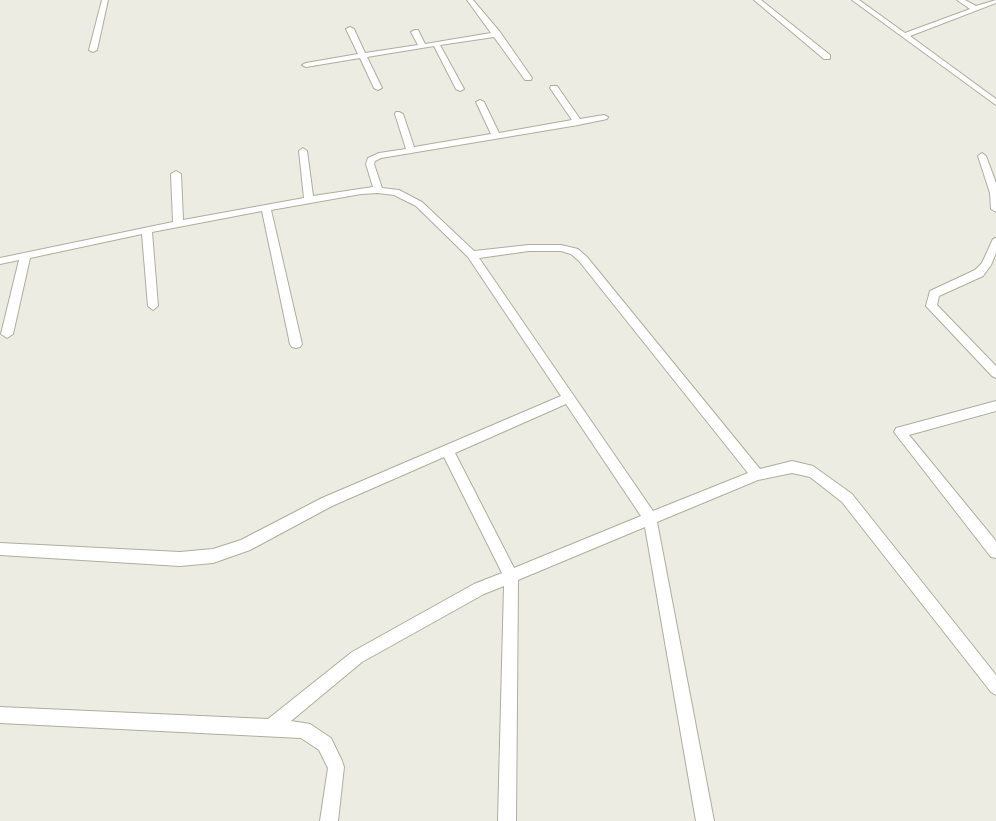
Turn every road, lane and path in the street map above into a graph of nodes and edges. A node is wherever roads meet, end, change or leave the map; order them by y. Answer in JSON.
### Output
{"nodes":[{"id":1,"x":105,"y":0,"type":"edge"},
{"id":2,"x":470,"y":0,"type":"edge"},
{"id":3,"x":757,"y":0,"type":"edge"},
{"id":4,"x":855,"y":0,"type":"edge"},
{"id":5,"x":960,"y":0,"type":"edge"},
{"id":6,"x":996,"y":1,"type":"edge"},
{"id":7,"x":975,"y":9,"type":"junction"},
{"id":8,"x":350,"y":29,"type":"dead end"},
{"id":9,"x":415,"y":32,"type":"dead end"},
{"id":10,"x":497,"y":34,"type":"junction"},
{"id":11,"x":904,"y":36,"type":"junction"},
{"id":12,"x":436,"y":44,"type":"junction"},
{"id":13,"x":423,"y":47,"type":"junction"},
{"id":14,"x":93,"y":50,"type":"dead end"},
{"id":15,"x":362,"y":56,"type":"junction"},
{"id":16,"x":827,"y":57,"type":"dead end"},
{"id":17,"x":306,"y":65,"type":"dead end"},
{"id":18,"x":528,"y":78,"type":"dead end"},
{"id":19,"x":378,"y":88,"type":"dead end"},
{"id":20,"x":554,"y":88,"type":"dead end"},
{"id":21,"x":460,"y":89,"type":"dead end"},
{"id":22,"x":480,"y":102,"type":"dead end"},
{"id":23,"x":996,"y":103,"type":"edge"},
{"id":24,"x":399,"y":114,"type":"dead end"},
{"id":25,"x":604,"y":117,"type":"dead end"},
{"id":26,"x":578,"y":122,"type":"junction"},
{"id":27,"x":496,"y":136,"type":"junction"},
{"id":28,"x":302,"y":151,"type":"dead end"},
{"id":29,"x":411,"y":151,"type":"junction"},
{"id":30,"x":982,"y":156,"type":"dead end"},
{"id":31,"x":176,"y":174,"type":"dead end"},
{"id":32,"x":378,"y":190,"type":"junction"},
{"id":33,"x":309,"y":201,"type":"junction"},
{"id":34,"x":266,"y":208,"type":"junction"},
{"id":35,"x":996,"y":209,"type":"edge"},
{"id":36,"x":178,"y":224,"type":"junction"},
{"id":37,"x":147,"y":232,"type":"junction"},
{"id":38,"x":996,"y":241,"type":"edge"},
{"id":39,"x":472,"y":255,"type":"junction"},
{"id":40,"x":25,"y":256,"type":"junction"},
{"id":41,"x":0,"y":261,"type":"edge"},
{"id":42,"x":154,"y":306,"type":"dead end"},
{"id":43,"x":7,"y":334,"type":"dead end"},
{"id":44,"x":296,"y":344,"type":"dead end"},
{"id":45,"x":996,"y":372,"type":"edge"},
{"id":46,"x":568,"y":398,"type":"junction"},
{"id":47,"x":996,"y":406,"type":"edge"},
{"id":48,"x":446,"y":450,"type":"junction"},
{"id":49,"x":757,"y":475,"type":"junction"},
{"id":50,"x":650,"y":518,"type":"junction"},
{"id":51,"x":0,"y":549,"type":"edge"},
{"id":52,"x":996,"y":552,"type":"edge"},
{"id":53,"x":511,"y":576,"type":"junction"},
{"id":54,"x":996,"y":687,"type":"edge"},
{"id":55,"x":0,"y":715,"type":"edge"},
{"id":56,"x":271,"y":727,"type":"junction"},
{"id":57,"x":329,"y":821,"type":"edge"},
{"id":58,"x":507,"y":821,"type":"edge"},
{"id":59,"x":705,"y":821,"type":"edge"}],
"edges":[{"from":1,"to":14,"type":"street"},
{"from":2,"to":10,"type":"street"},
{"from":3,"to":16,"type":"street"},
{"from":4,"to":11,"type":"street"},
{"from":5,"to":7,"type":"street"},
{"from":6,"to":7,"type":"street"},
{"from":7,"to":11,"type":"street"},
{"from":8,"to":15,"type":"street"},
{"from":9,"to":13,"type":"street"},
{"from":10,"to":12,"type":"street"},
{"from":10,"to":18,"type":"street"},
{"from":11,"to":23,"type":"street"},
{"from":12,"to":13,"type":"street"},
{"from":12,"to":21,"type":"street"},
{"from":13,"to":15,"type":"street"},
{"from":15,"to":17,"type":"street"},
{"from":15,"to":19,"type":"street"},
{"from":20,"to":26,"type":"street"},
{"from":22,"to":27,"type":"street"},
{"from":24,"to":29,"type":"street"},
{"from":25,"to":26,"type":"street"},
{"from":26,"to":27,"type":"street"},
{"from":27,"to":29,"type":"street"},
{"from":28,"to":33,"type":"street"},
{"from":29,"to":32,"type":"street"},
{"from":30,"to":35,"type":"street"},
{"from":31,"to":36,"type":"street"},
{"from":32,"to":33,"type":"street"},
{"from":32,"to":39,"type":"street"},
{"from":33,"to":34,"type":"street"},
{"from":34,"to":36,"type":"street"},
{"from":34,"to":44,"type":"street"},
{"from":36,"to":37,"type":"street"},
{"from":37,"to":40,"type":"street"},
{"from":37,"to":42,"type":"street"},
{"from":38,"to":45,"type":"street"},
{"from":39,"to":46,"type":"street"},
{"from":39,"to":49,"type":"street"},
{"from":40,"to":41,"type":"street"},
{"from":40,"to":43,"type":"street"},
{"from":46,"to":48,"type":"street"},
{"from":46,"to":50,"type":"street"},
{"from":47,"to":52,"type":"street"},
{"from":48,"to":51,"type":"street"},
{"from":48,"to":53,"type":"street"},
{"from":49,"to":50,"type":"street"},
{"from":49,"to":54,"type":"street"},
{"from":50,"to":53,"type":"street"},
{"from":50,"to":59,"type":"street"},
{"from":53,"to":56,"type":"street"},
{"from":53,"to":58,"type":"street"},
{"from":55,"to":56,"type":"street"},
{"from":56,"to":57,"type":"street"}]}
